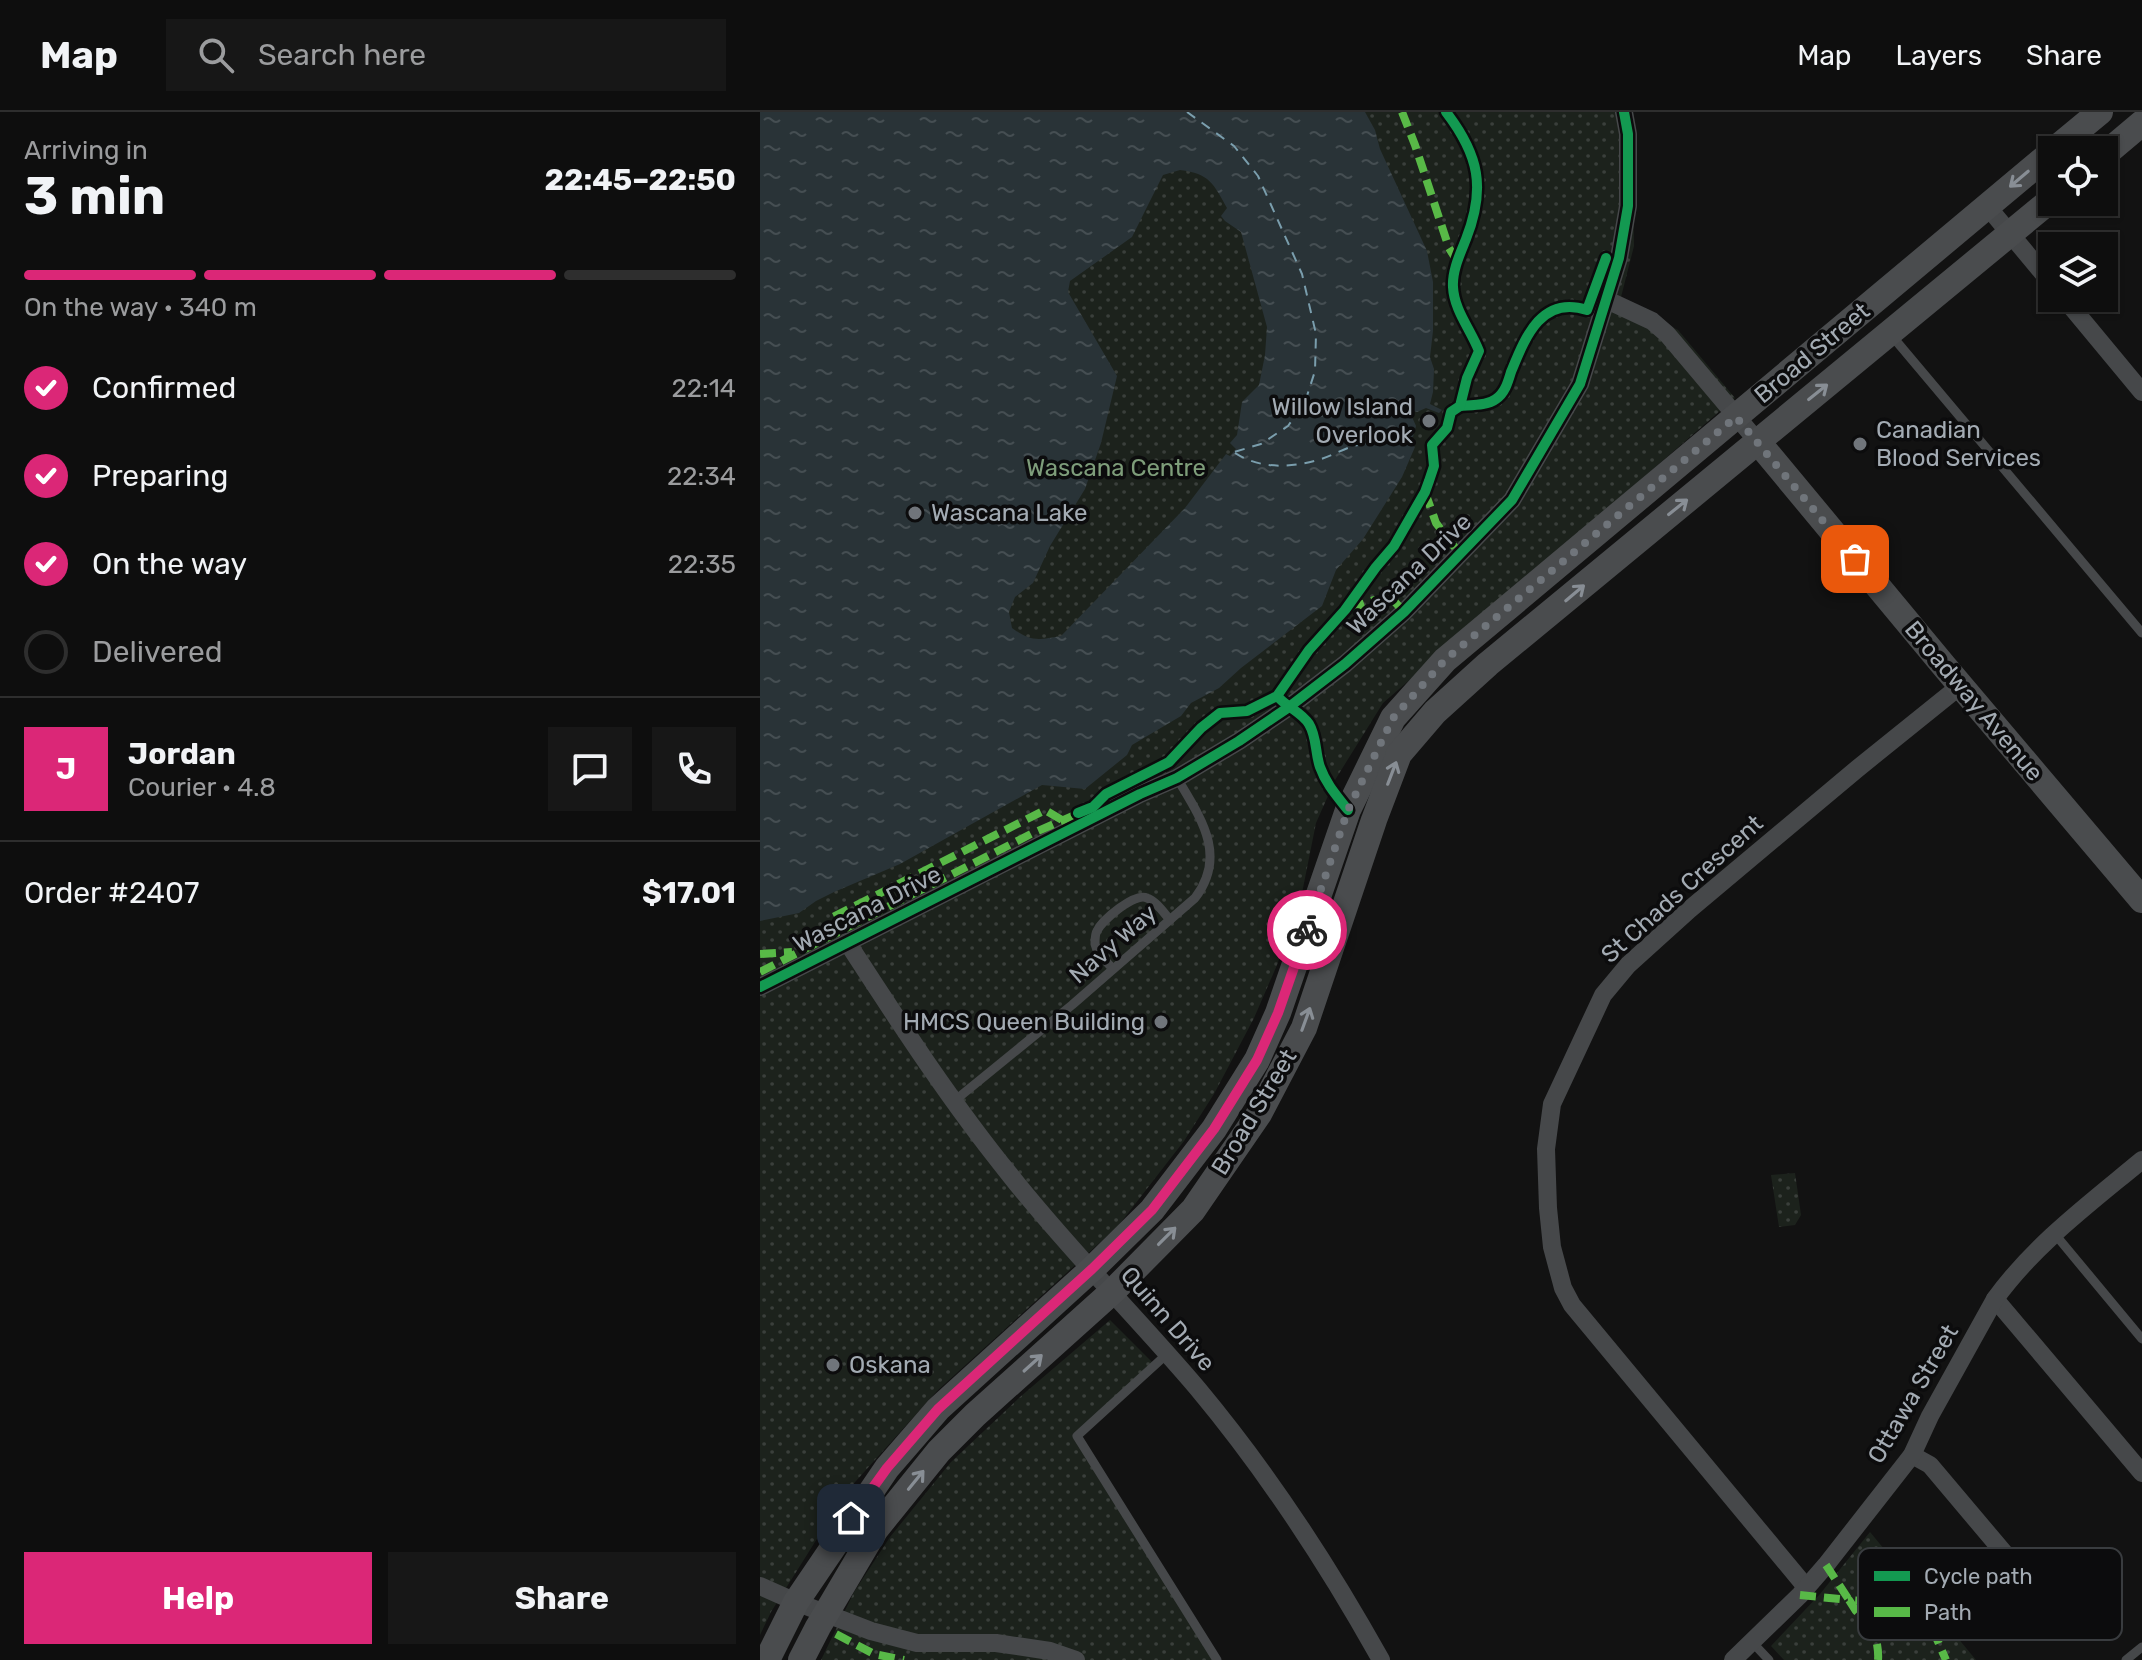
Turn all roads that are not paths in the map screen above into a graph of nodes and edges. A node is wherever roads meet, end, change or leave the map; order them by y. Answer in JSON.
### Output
{"nodes":[{"id":1,"x":1624,"y":112,"type":"edge"},
{"id":2,"x":2088,"y":116,"type":"edge"},
{"id":3,"x":2142,"y":123,"type":"edge"},
{"id":4,"x":2068,"y":136,"type":"edge"},
{"id":5,"x":2118,"y":143,"type":"edge"},
{"id":6,"x":2038,"y":164,"type":"edge"},
{"id":7,"x":1987,"y":206,"type":"junction"},
{"id":8,"x":2038,"y":211,"type":"edge"},
{"id":9,"x":2011,"y":235,"type":"junction"},
{"id":10,"x":2038,"y":267,"type":"edge"},
{"id":11,"x":1607,"y":300,"type":"junction"},
{"id":12,"x":2076,"y":312,"type":"edge"},
{"id":13,"x":1890,"y":333,"type":"junction"},
{"id":14,"x":2142,"y":392,"type":"edge"},
{"id":15,"x":1736,"y":417,"type":"junction"},
{"id":16,"x":1758,"y":442,"type":"junction"},
{"id":17,"x":2142,"y":633,"type":"edge"},
{"id":18,"x":1960,"y":686,"type":"junction"},
{"id":19,"x":1177,"y":778,"type":"junction"},
{"id":20,"x":2142,"y":900,"type":"edge"},
{"id":21,"x":1170,"y":920,"type":"junction"},
{"id":22,"x":847,"y":942,"type":"junction"},
{"id":23,"x":1113,"y":969,"type":"junction"},
{"id":24,"x":760,"y":987,"type":"edge"},
{"id":25,"x":953,"y":1102,"type":"junction"},
{"id":26,"x":2142,"y":1160,"type":"edge"},
{"id":27,"x":2054,"y":1233,"type":"junction"},
{"id":28,"x":1092,"y":1269,"type":"junction"},
{"id":29,"x":1112,"y":1292,"type":"junction"},
{"id":30,"x":1995,"y":1299,"type":"junction"},
{"id":31,"x":2142,"y":1339,"type":"edge"},
{"id":32,"x":1167,"y":1354,"type":"junction"},
{"id":33,"x":1912,"y":1455,"type":"junction"},
{"id":34,"x":2142,"y":1473,"type":"edge"},
{"id":35,"x":2000,"y":1548,"type":"edge"},
{"id":36,"x":760,"y":1586,"type":"edge"},
{"id":37,"x":1806,"y":1587,"type":"junction"},
{"id":38,"x":796,"y":1602,"type":"junction"},
{"id":39,"x":826,"y":1614,"type":"junction"},
{"id":40,"x":1752,"y":1642,"type":"junction"},
{"id":41,"x":2142,"y":1647,"type":"edge"},
{"id":42,"x":767,"y":1660,"type":"edge"},
{"id":43,"x":801,"y":1660,"type":"edge"},
{"id":44,"x":1076,"y":1660,"type":"edge"},
{"id":45,"x":1217,"y":1660,"type":"edge"},
{"id":46,"x":1381,"y":1660,"type":"edge"},
{"id":47,"x":1733,"y":1660,"type":"edge"},
{"id":48,"x":1769,"y":1660,"type":"edge"},
{"id":49,"x":2126,"y":1660,"type":"edge"}],
"edges":[{"from":1,"to":11,"type":"street","name":"Wascana Drive"},
{"from":2,"to":4,"type":"main road","name":"Broad Street"},
{"from":3,"to":5,"type":"main road"},
{"from":6,"to":7,"type":"main road","name":"Broad Street","one_way":true},
{"from":7,"to":9,"type":"street"},
{"from":7,"to":15,"type":"main road","name":"Broad Street"},
{"from":8,"to":9,"type":"main road","name":"Broad Street"},
{"from":9,"to":10,"type":"street"},
{"from":9,"to":13,"type":"main road","name":"Broad Street"},
{"from":11,"to":15,"type":"street","name":"Broadway Avenue"},
{"from":11,"to":19,"type":"street","name":"Wascana Drive"},
{"from":12,"to":14,"type":"street"},
{"from":16,"to":13,"type":"main road","name":"Broad Street","one_way":true},
{"from":13,"to":17,"type":"lane"},
{"from":15,"to":16,"type":"street","name":"Broadway Avenue"},
{"from":15,"to":28,"type":"main road","name":"Broad Street"},
{"from":16,"to":18,"type":"main road","name":"Broadway Avenue"},
{"from":29,"to":16,"type":"main road","name":"Broad Street","one_way":true},
{"from":18,"to":20,"type":"main road","name":"Broadway Avenue"},
{"from":18,"to":37,"type":"street","name":"St Chads Crescent"},
{"from":19,"to":21,"type":"lane","name":"Navy Way"},
{"from":19,"to":22,"type":"street","name":"Wascana Drive"},
{"from":21,"to":23,"type":"lane","name":"Navy Way"},
{"from":21,"to":23,"type":"lane"},
{"from":22,"to":24,"type":"street","name":"Wascana Drive"},
{"from":22,"to":25,"type":"street","name":"Quinn Drive"},
{"from":23,"to":25,"type":"lane","name":"Navy Way"},
{"from":25,"to":28,"type":"street","name":"Quinn Drive"},
{"from":26,"to":27,"type":"street","name":"Ottawa Street"},
{"from":27,"to":30,"type":"street","name":"Ottawa Street"},
{"from":27,"to":31,"type":"lane"},
{"from":28,"to":29,"type":"street","name":"Quinn Drive"},
{"from":28,"to":38,"type":"main road","name":"Broad Street"},
{"from":29,"to":32,"type":"street","name":"Quinn Drive"},
{"from":39,"to":29,"type":"main road","name":"Broad Street","one_way":true},
{"from":30,"to":33,"type":"street","name":"Ottawa Street"},
{"from":30,"to":34,"type":"street"},
{"from":32,"to":45,"type":"lane"},
{"from":32,"to":46,"type":"street","name":"Quinn Drive"},
{"from":33,"to":35,"type":"street"},
{"from":33,"to":37,"type":"street","name":"Ottawa Street"},
{"from":36,"to":38,"type":"street"},
{"from":37,"to":40,"type":"street","name":"Ottawa Street"},
{"from":38,"to":39,"type":"street"},
{"from":38,"to":42,"type":"main road","name":"Broad Street"},
{"from":39,"to":43,"type":"main road","name":"Broad Street"},
{"from":39,"to":44,"type":"street"},
{"from":40,"to":47,"type":"street","name":"Ottawa Street"},
{"from":40,"to":48,"type":"lane"},
{"from":41,"to":49,"type":"lane"}]}
